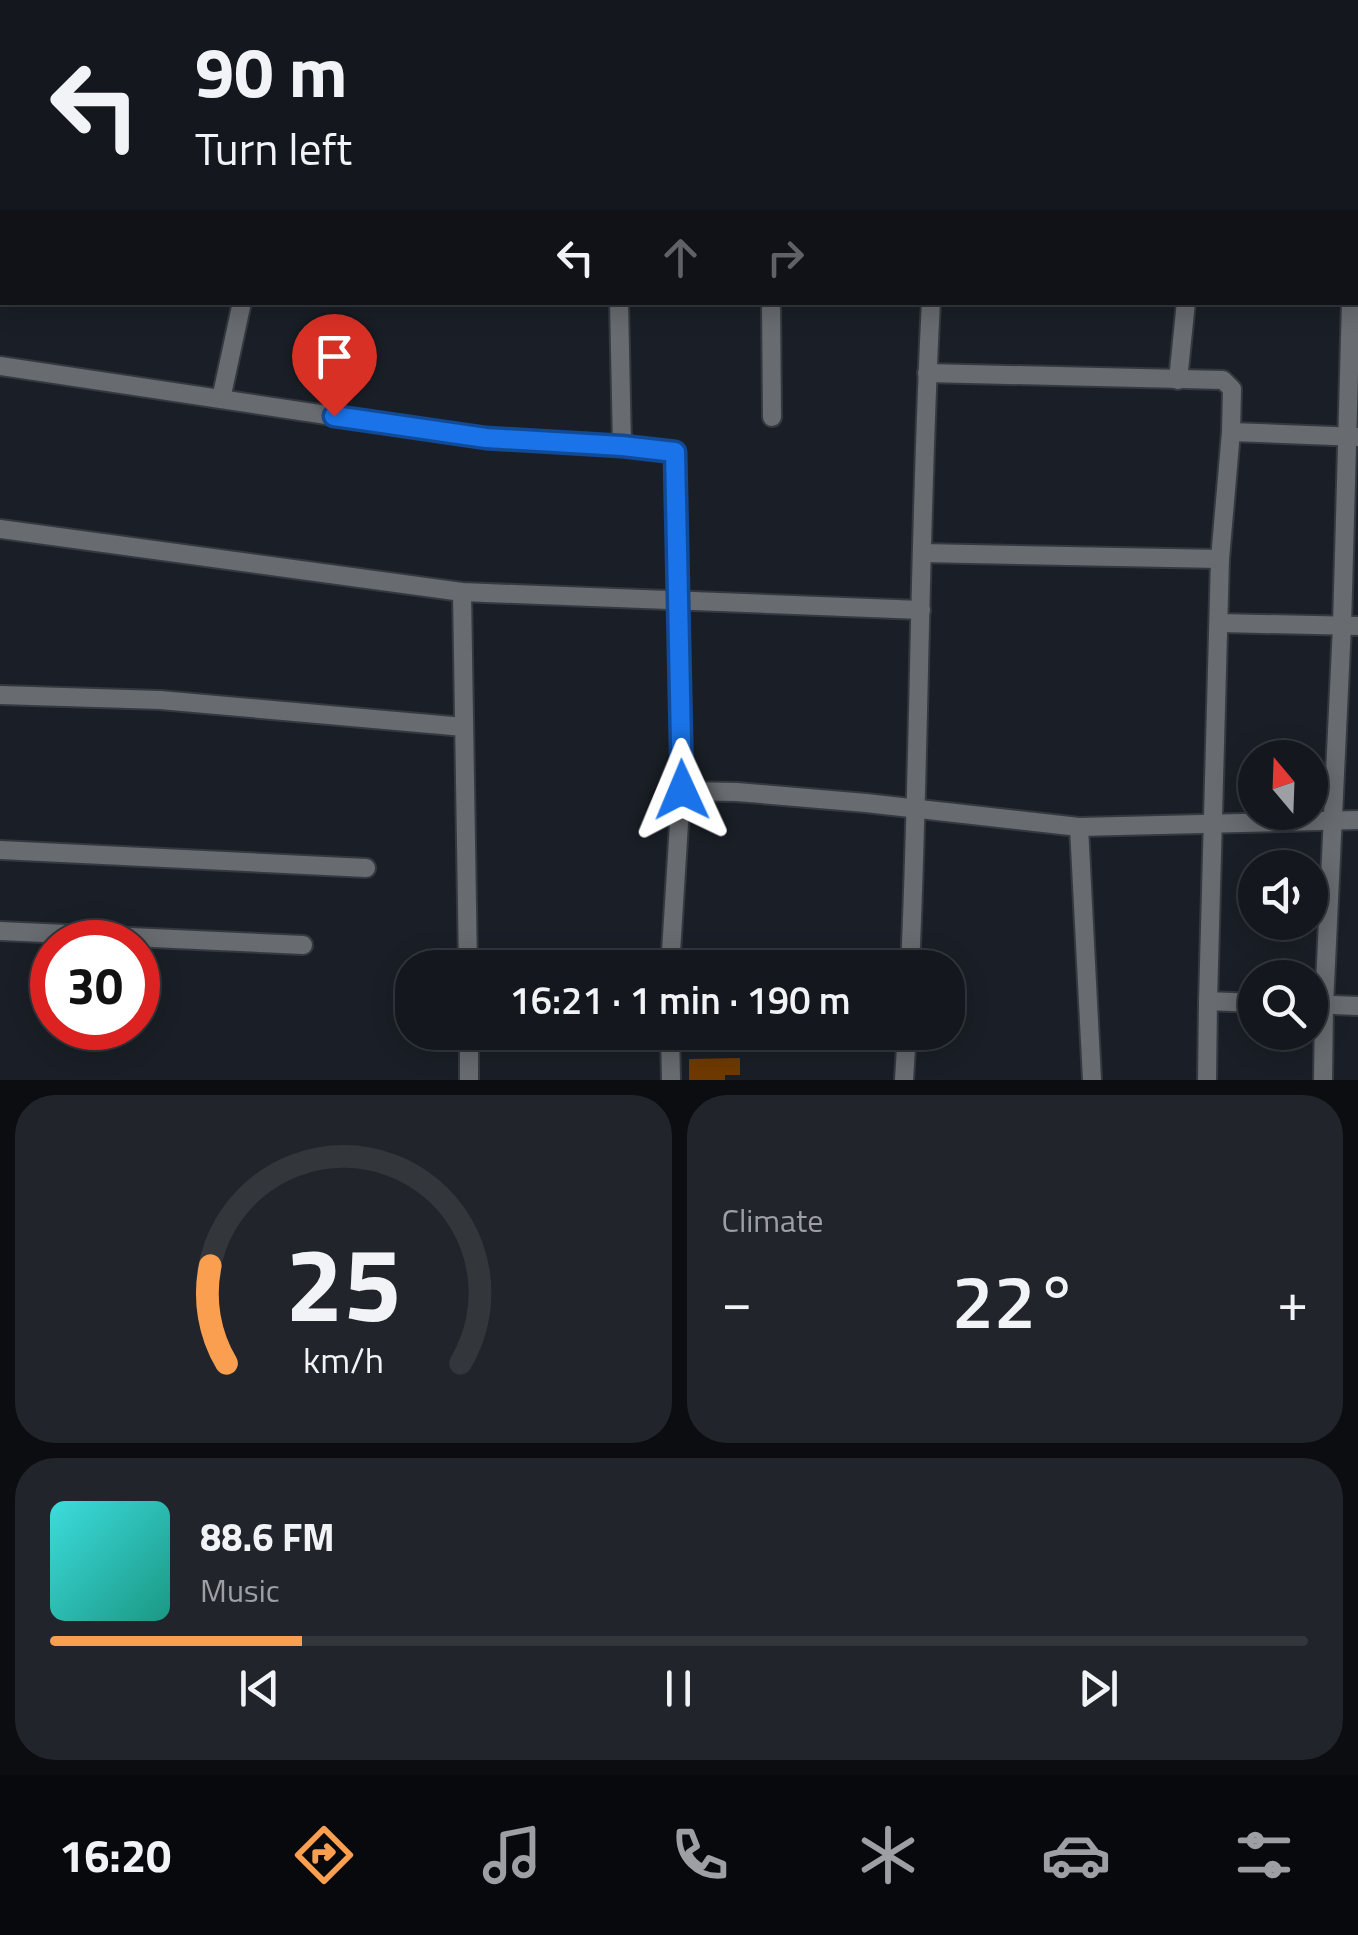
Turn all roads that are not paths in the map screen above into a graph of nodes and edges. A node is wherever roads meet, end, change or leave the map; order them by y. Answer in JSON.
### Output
{"nodes":[{"id":1,"x":241,"y":305,"type":"edge"},
{"id":2,"x":619,"y":305,"type":"edge"},
{"id":3,"x":772,"y":305,"type":"edge"},
{"id":4,"x":931,"y":305,"type":"edge"},
{"id":5,"x":1186,"y":305,"type":"edge"},
{"id":6,"x":1351,"y":305,"type":"edge"},
{"id":7,"x":0,"y":366,"type":"edge"},
{"id":8,"x":928,"y":373,"type":"junction"},
{"id":9,"x":1178,"y":380,"type":"junction"},
{"id":10,"x":221,"y":399,"type":"junction"},
{"id":11,"x":772,"y":417,"type":"dead end"},
{"id":12,"x":1231,"y":432,"type":"junction"},
{"id":13,"x":1354,"y":437,"type":"edge"},
{"id":14,"x":622,"y":446,"type":"junction"},
{"id":15,"x":0,"y":529,"type":"edge"},
{"id":16,"x":922,"y":553,"type":"junction"},
{"id":17,"x":1220,"y":559,"type":"junction"},
{"id":18,"x":462,"y":592,"type":"junction"},
{"id":19,"x":679,"y":602,"type":"junction"},
{"id":20,"x":921,"y":610,"type":"junction"},
{"id":21,"x":1220,"y":623,"type":"junction"},
{"id":22,"x":1350,"y":626,"type":"edge"},
{"id":23,"x":0,"y":695,"type":"edge"},
{"id":24,"x":464,"y":727,"type":"junction"},
{"id":25,"x":682,"y":790,"type":"junction"},
{"id":26,"x":917,"y":809,"type":"junction"},
{"id":27,"x":1333,"y":818,"type":"junction"},
{"id":28,"x":1358,"y":820,"type":"edge"},
{"id":29,"x":1213,"y":822,"type":"junction"},
{"id":30,"x":1079,"y":827,"type":"junction"},
{"id":31,"x":0,"y":850,"type":"edge"},
{"id":32,"x":366,"y":868,"type":"dead end"},
{"id":33,"x":0,"y":931,"type":"edge"},
{"id":34,"x":303,"y":945,"type":"dead end"},
{"id":35,"x":468,"y":950,"type":"edge"},
{"id":36,"x":671,"y":950,"type":"edge"},
{"id":37,"x":911,"y":950,"type":"edge"},
{"id":38,"x":1321,"y":960,"type":"edge"},
{"id":39,"x":1208,"y":1001,"type":"junction"},
{"id":40,"x":1238,"y":1002,"type":"edge"},
{"id":41,"x":1328,"y":1005,"type":"edge"},
{"id":42,"x":1358,"y":1006,"type":"edge"},
{"id":43,"x":469,"y":1050,"type":"edge"},
{"id":44,"x":670,"y":1050,"type":"edge"},
{"id":45,"x":905,"y":1050,"type":"edge"},
{"id":46,"x":1321,"y":1050,"type":"edge"},
{"id":47,"x":470,"y":1080,"type":"edge"},
{"id":48,"x":671,"y":1080,"type":"edge"},
{"id":49,"x":904,"y":1080,"type":"edge"},
{"id":50,"x":1092,"y":1080,"type":"edge"},
{"id":51,"x":1207,"y":1080,"type":"edge"},
{"id":52,"x":1323,"y":1080,"type":"edge"}],
"edges":[{"from":1,"to":10,"type":"street"},
{"from":2,"to":14,"type":"street"},
{"from":3,"to":11,"type":"street"},
{"from":4,"to":8,"type":"street"},
{"from":5,"to":9,"type":"street"},
{"from":6,"to":13,"type":"street"},
{"from":7,"to":10,"type":"street"},
{"from":8,"to":9,"type":"street"},
{"from":8,"to":16,"type":"street"},
{"from":9,"to":12,"type":"street"},
{"from":10,"to":14,"type":"street"},
{"from":12,"to":13,"type":"street"},
{"from":12,"to":17,"type":"street"},
{"from":13,"to":22,"type":"street"},
{"from":14,"to":19,"type":"street"},
{"from":15,"to":18,"type":"street"},
{"from":16,"to":17,"type":"street"},
{"from":16,"to":20,"type":"street"},
{"from":17,"to":21,"type":"street"},
{"from":18,"to":19,"type":"street"},
{"from":18,"to":24,"type":"street"},
{"from":19,"to":20,"type":"street"},
{"from":19,"to":25,"type":"street"},
{"from":20,"to":26,"type":"street"},
{"from":21,"to":22,"type":"street"},
{"from":21,"to":29,"type":"street"},
{"from":22,"to":27,"type":"street"},
{"from":23,"to":24,"type":"street"},
{"from":24,"to":35,"type":"street"},
{"from":25,"to":26,"type":"street"},
{"from":25,"to":36,"type":"street"},
{"from":26,"to":30,"type":"street"},
{"from":26,"to":37,"type":"street"},
{"from":27,"to":28,"type":"street"},
{"from":27,"to":29,"type":"street"},
{"from":27,"to":38,"type":"street"},
{"from":29,"to":30,"type":"street"},
{"from":29,"to":39,"type":"street"},
{"from":30,"to":50,"type":"street"},
{"from":31,"to":32,"type":"street"},
{"from":33,"to":34,"type":"street"},
{"from":39,"to":40,"type":"street"},
{"from":39,"to":51,"type":"street"},
{"from":41,"to":42,"type":"street"},
{"from":43,"to":47,"type":"street"},
{"from":44,"to":48,"type":"street"},
{"from":45,"to":49,"type":"street"},
{"from":46,"to":52,"type":"street"}]}
